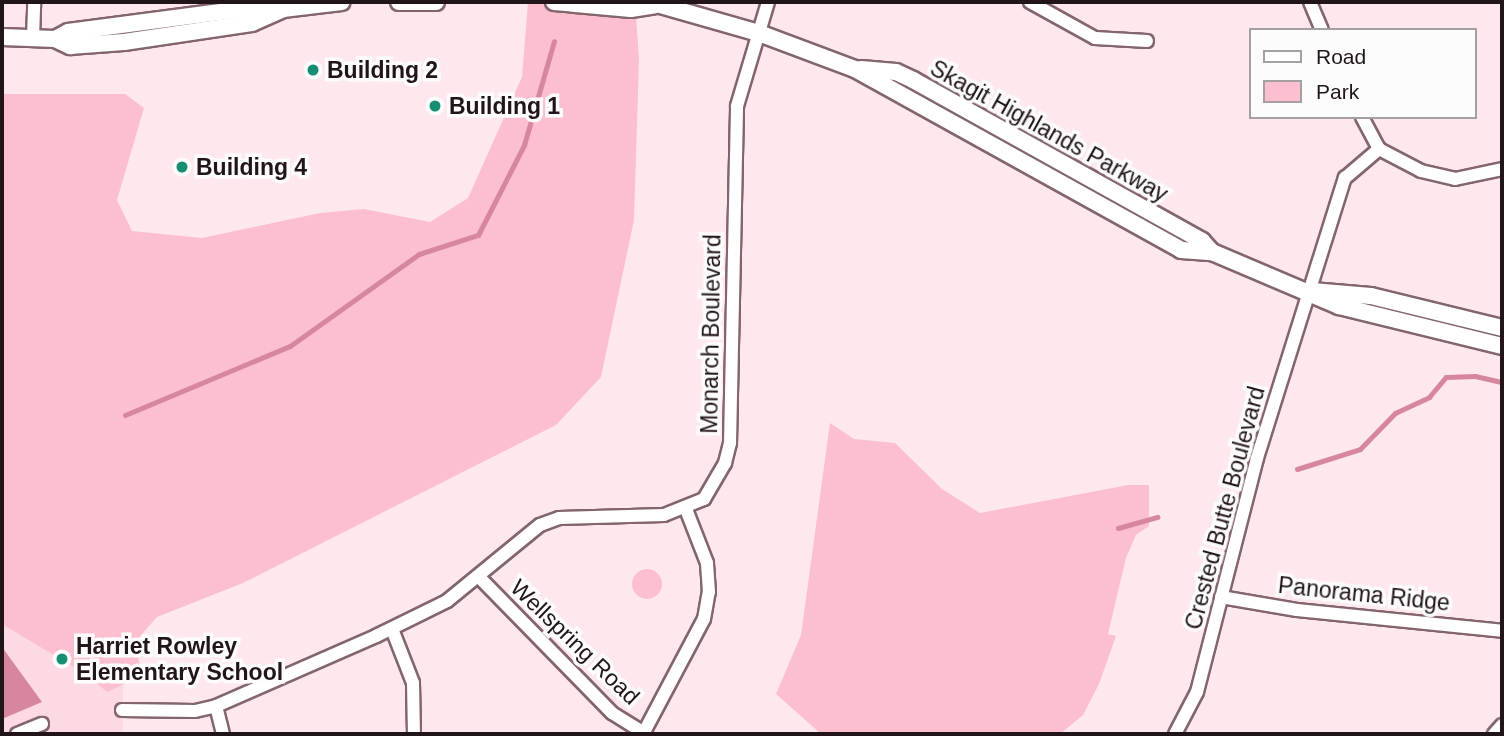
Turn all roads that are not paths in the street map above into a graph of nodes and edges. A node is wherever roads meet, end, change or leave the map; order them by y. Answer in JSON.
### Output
{"nodes":[{"id":1,"x":34,"y":2,"type":"edge"},
{"id":2,"x":342,"y":2,"type":"edge"},
{"id":3,"x":400,"y":2,"type":"edge"},
{"id":4,"x":436,"y":2,"type":"edge"},
{"id":5,"x":554,"y":2,"type":"edge"},
{"id":6,"x":768,"y":2,"type":"edge"},
{"id":7,"x":1030,"y":2,"type":"edge"},
{"id":8,"x":1310,"y":2,"type":"edge"},
{"id":9,"x":652,"y":3,"type":"edge"},
{"id":10,"x":1321,"y":28,"type":"edge"},
{"id":11,"x":759,"y":33,"type":"junction"},
{"id":12,"x":2,"y":37,"type":"edge"},
{"id":13,"x":33,"y":38,"type":"junction"},
{"id":14,"x":1147,"y":41,"type":"dead end"},
{"id":15,"x":1363,"y":119,"type":"edge"},
{"id":16,"x":1379,"y":149,"type":"junction"},
{"id":17,"x":1502,"y":169,"type":"edge"},
{"id":18,"x":1310,"y":291,"type":"junction"},
{"id":19,"x":1502,"y":328,"type":"edge"},
{"id":20,"x":1502,"y":346,"type":"edge"},
{"id":21,"x":686,"y":509,"type":"junction"},
{"id":22,"x":478,"y":576,"type":"junction"},
{"id":23,"x":1221,"y":597,"type":"junction"},
{"id":24,"x":392,"y":629,"type":"junction"},
{"id":25,"x":1502,"y":631,"type":"edge"},
{"id":26,"x":216,"y":706,"type":"junction"},
{"id":27,"x":122,"y":710,"type":"dead end"},
{"id":28,"x":42,"y":724,"type":"dead end"},
{"id":29,"x":1502,"y":725,"type":"edge"},
{"id":30,"x":17,"y":734,"type":"edge"},
{"id":31,"x":223,"y":734,"type":"edge"},
{"id":32,"x":414,"y":734,"type":"edge"},
{"id":33,"x":644,"y":734,"type":"edge"},
{"id":34,"x":1175,"y":734,"type":"edge"},
{"id":35,"x":1494,"y":734,"type":"edge"}],
"edges":[{"from":1,"to":13,"type":"street"},
{"from":2,"to":13,"type":"street"},
{"from":3,"to":4,"type":"street"},
{"from":5,"to":9,"type":"street","name":"Skagit Highlands Parkway"},
{"from":6,"to":11,"type":"street","name":"Monarch Boulevard"},
{"from":7,"to":14,"type":"street"},
{"from":8,"to":10,"type":"street"},
{"from":9,"to":11,"type":"street","name":"Skagit Highlands Parkway"},
{"from":11,"to":18,"type":"street","name":"Skagit Highlands Parkway"},
{"from":11,"to":21,"type":"street","name":"Monarch Boulevard"},
{"from":12,"to":13,"type":"street"},
{"from":15,"to":16,"type":"street"},
{"from":16,"to":17,"type":"street"},
{"from":16,"to":18,"type":"street","name":"Crested Butte Boulevard"},
{"from":18,"to":19,"type":"street","name":"Skagit Highlands Parkway"},
{"from":18,"to":20,"type":"street","name":"Skagit Highlands Parkway"},
{"from":18,"to":23,"type":"street","name":"Crested Butte Boulevard"},
{"from":21,"to":22,"type":"street"},
{"from":21,"to":33,"type":"street"},
{"from":22,"to":24,"type":"street"},
{"from":22,"to":33,"type":"street","name":"Wellspring Road"},
{"from":23,"to":25,"type":"street","name":"Panorama Ridge"},
{"from":23,"to":34,"type":"street","name":"Crested Butte Boulevard"},
{"from":24,"to":26,"type":"street"},
{"from":24,"to":32,"type":"street"},
{"from":26,"to":27,"type":"street"},
{"from":26,"to":31,"type":"street"},
{"from":28,"to":30,"type":"street"},
{"from":29,"to":35,"type":"street"}]}
